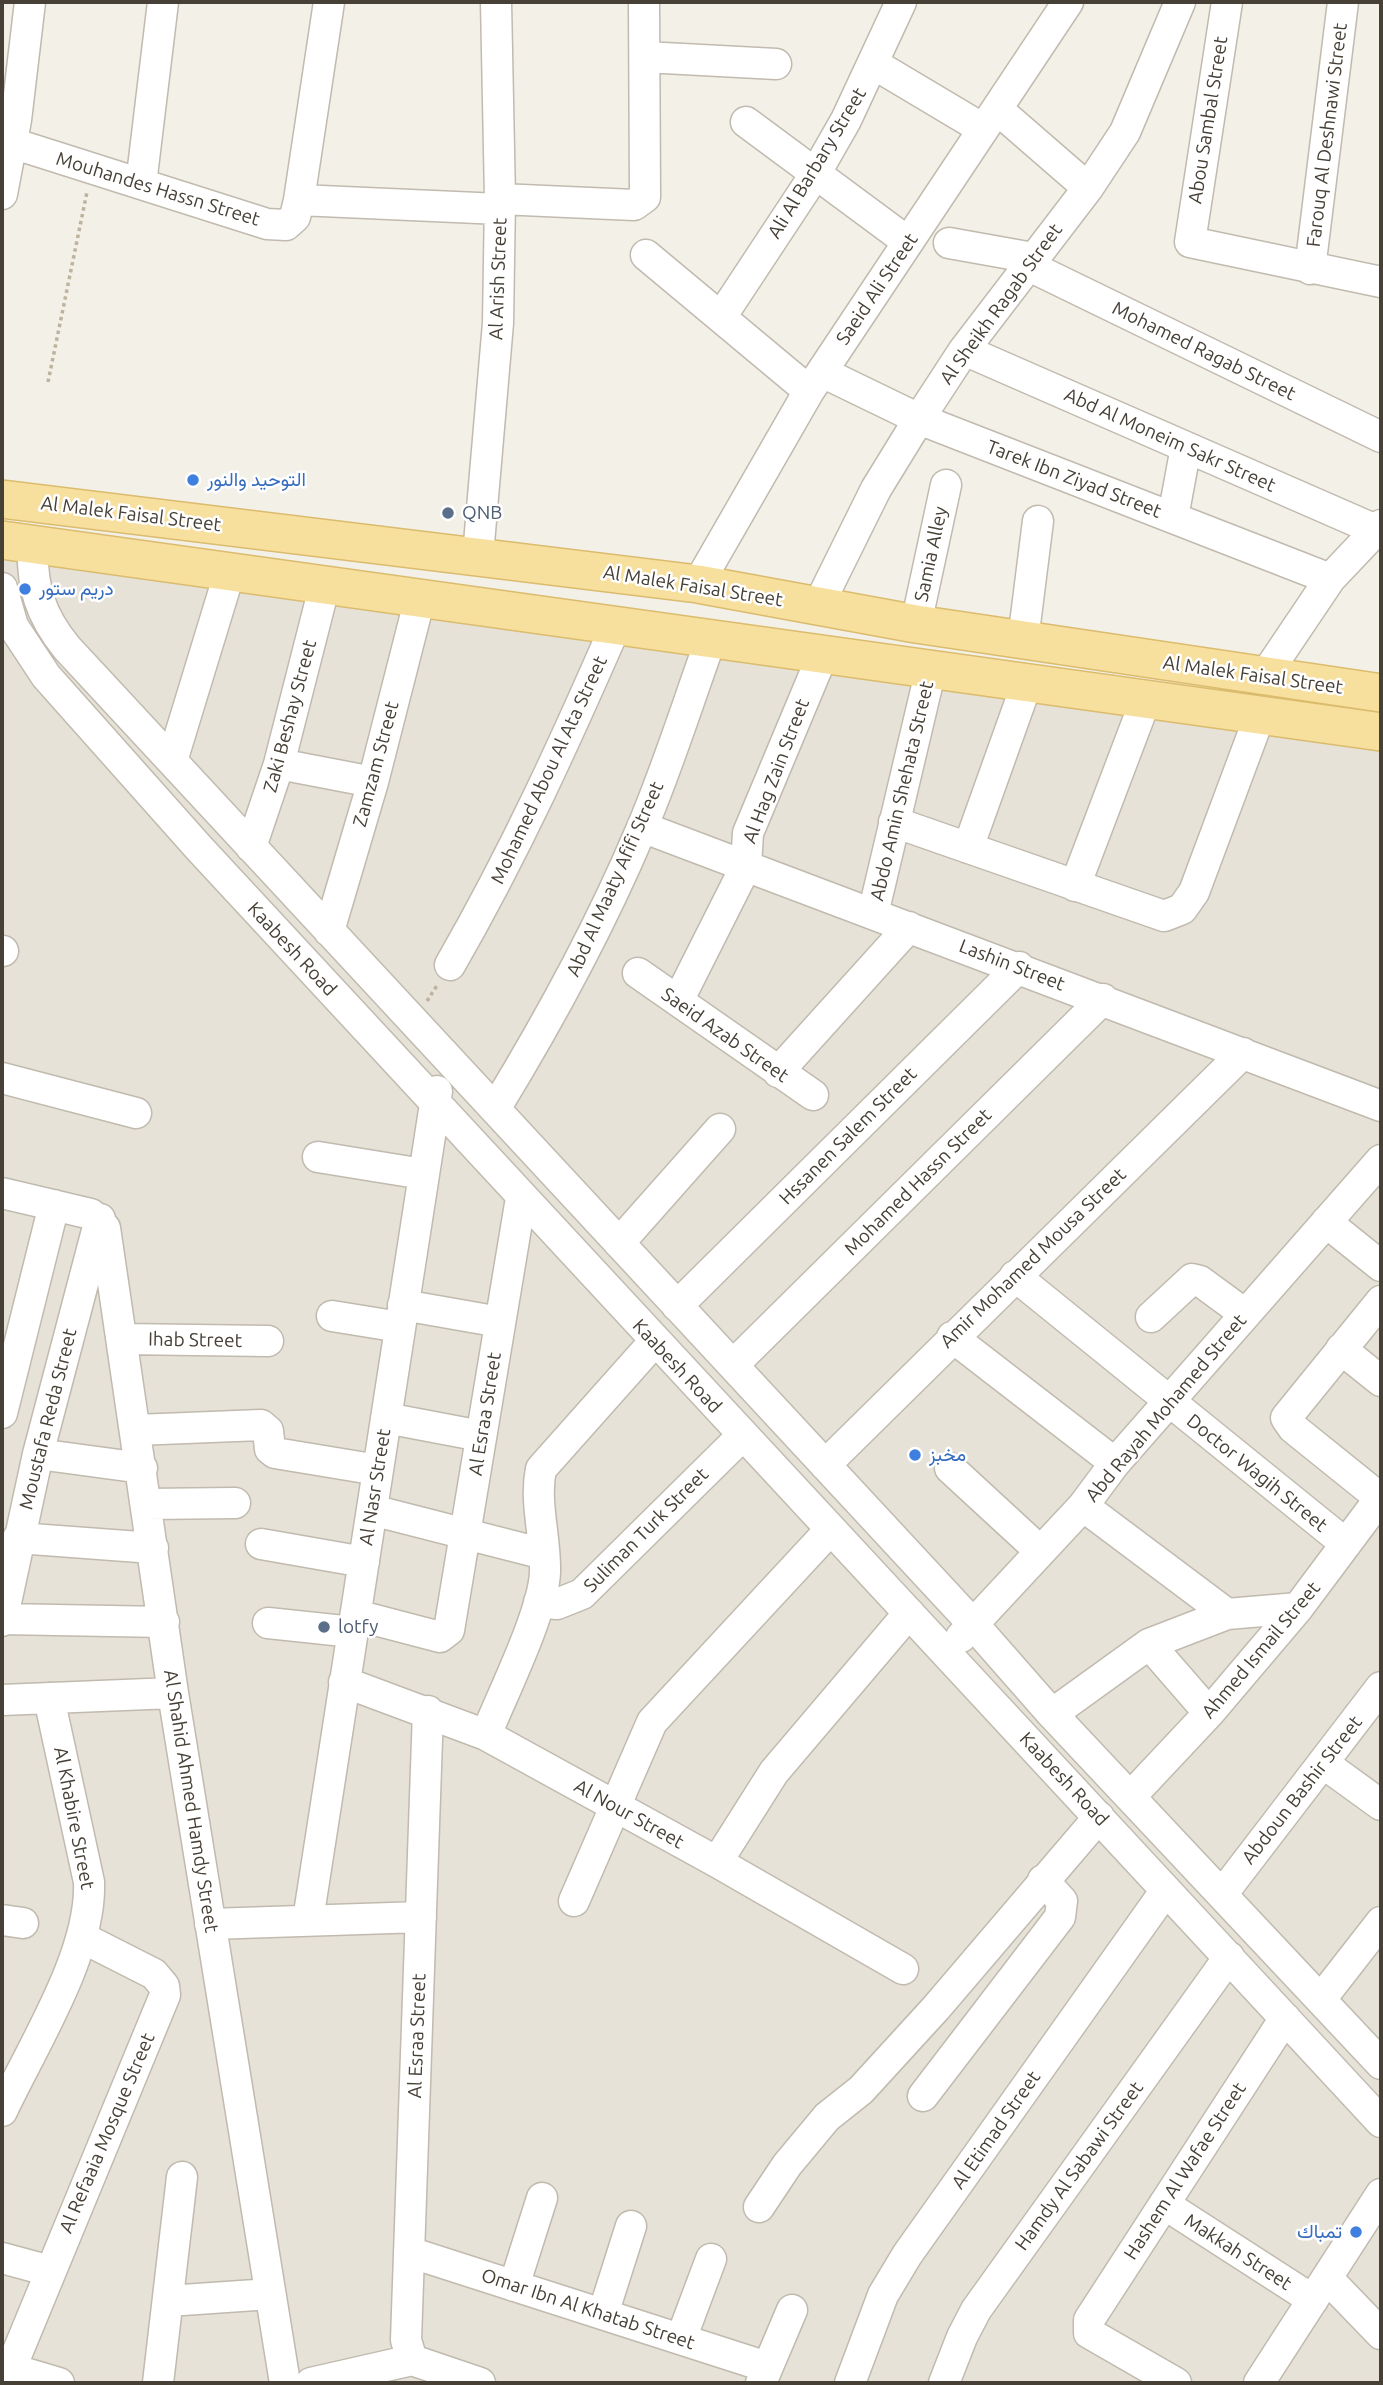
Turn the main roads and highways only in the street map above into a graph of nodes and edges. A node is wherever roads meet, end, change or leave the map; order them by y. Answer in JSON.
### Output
{"nodes":[{"id":1,"x":2,"y":499,"type":"edge"},
{"id":2,"x":17,"y":542,"type":"edge"},
{"id":3,"x":1381,"y":692,"type":"edge"},
{"id":4,"x":1381,"y":732,"type":"edge"}],
"edges":[{"from":1,"to":3,"type":"main road","name":"Al Malek Faisal Street"},
{"from":2,"to":4,"type":"main road","name":"Al Malek Faisal Street"}]}
